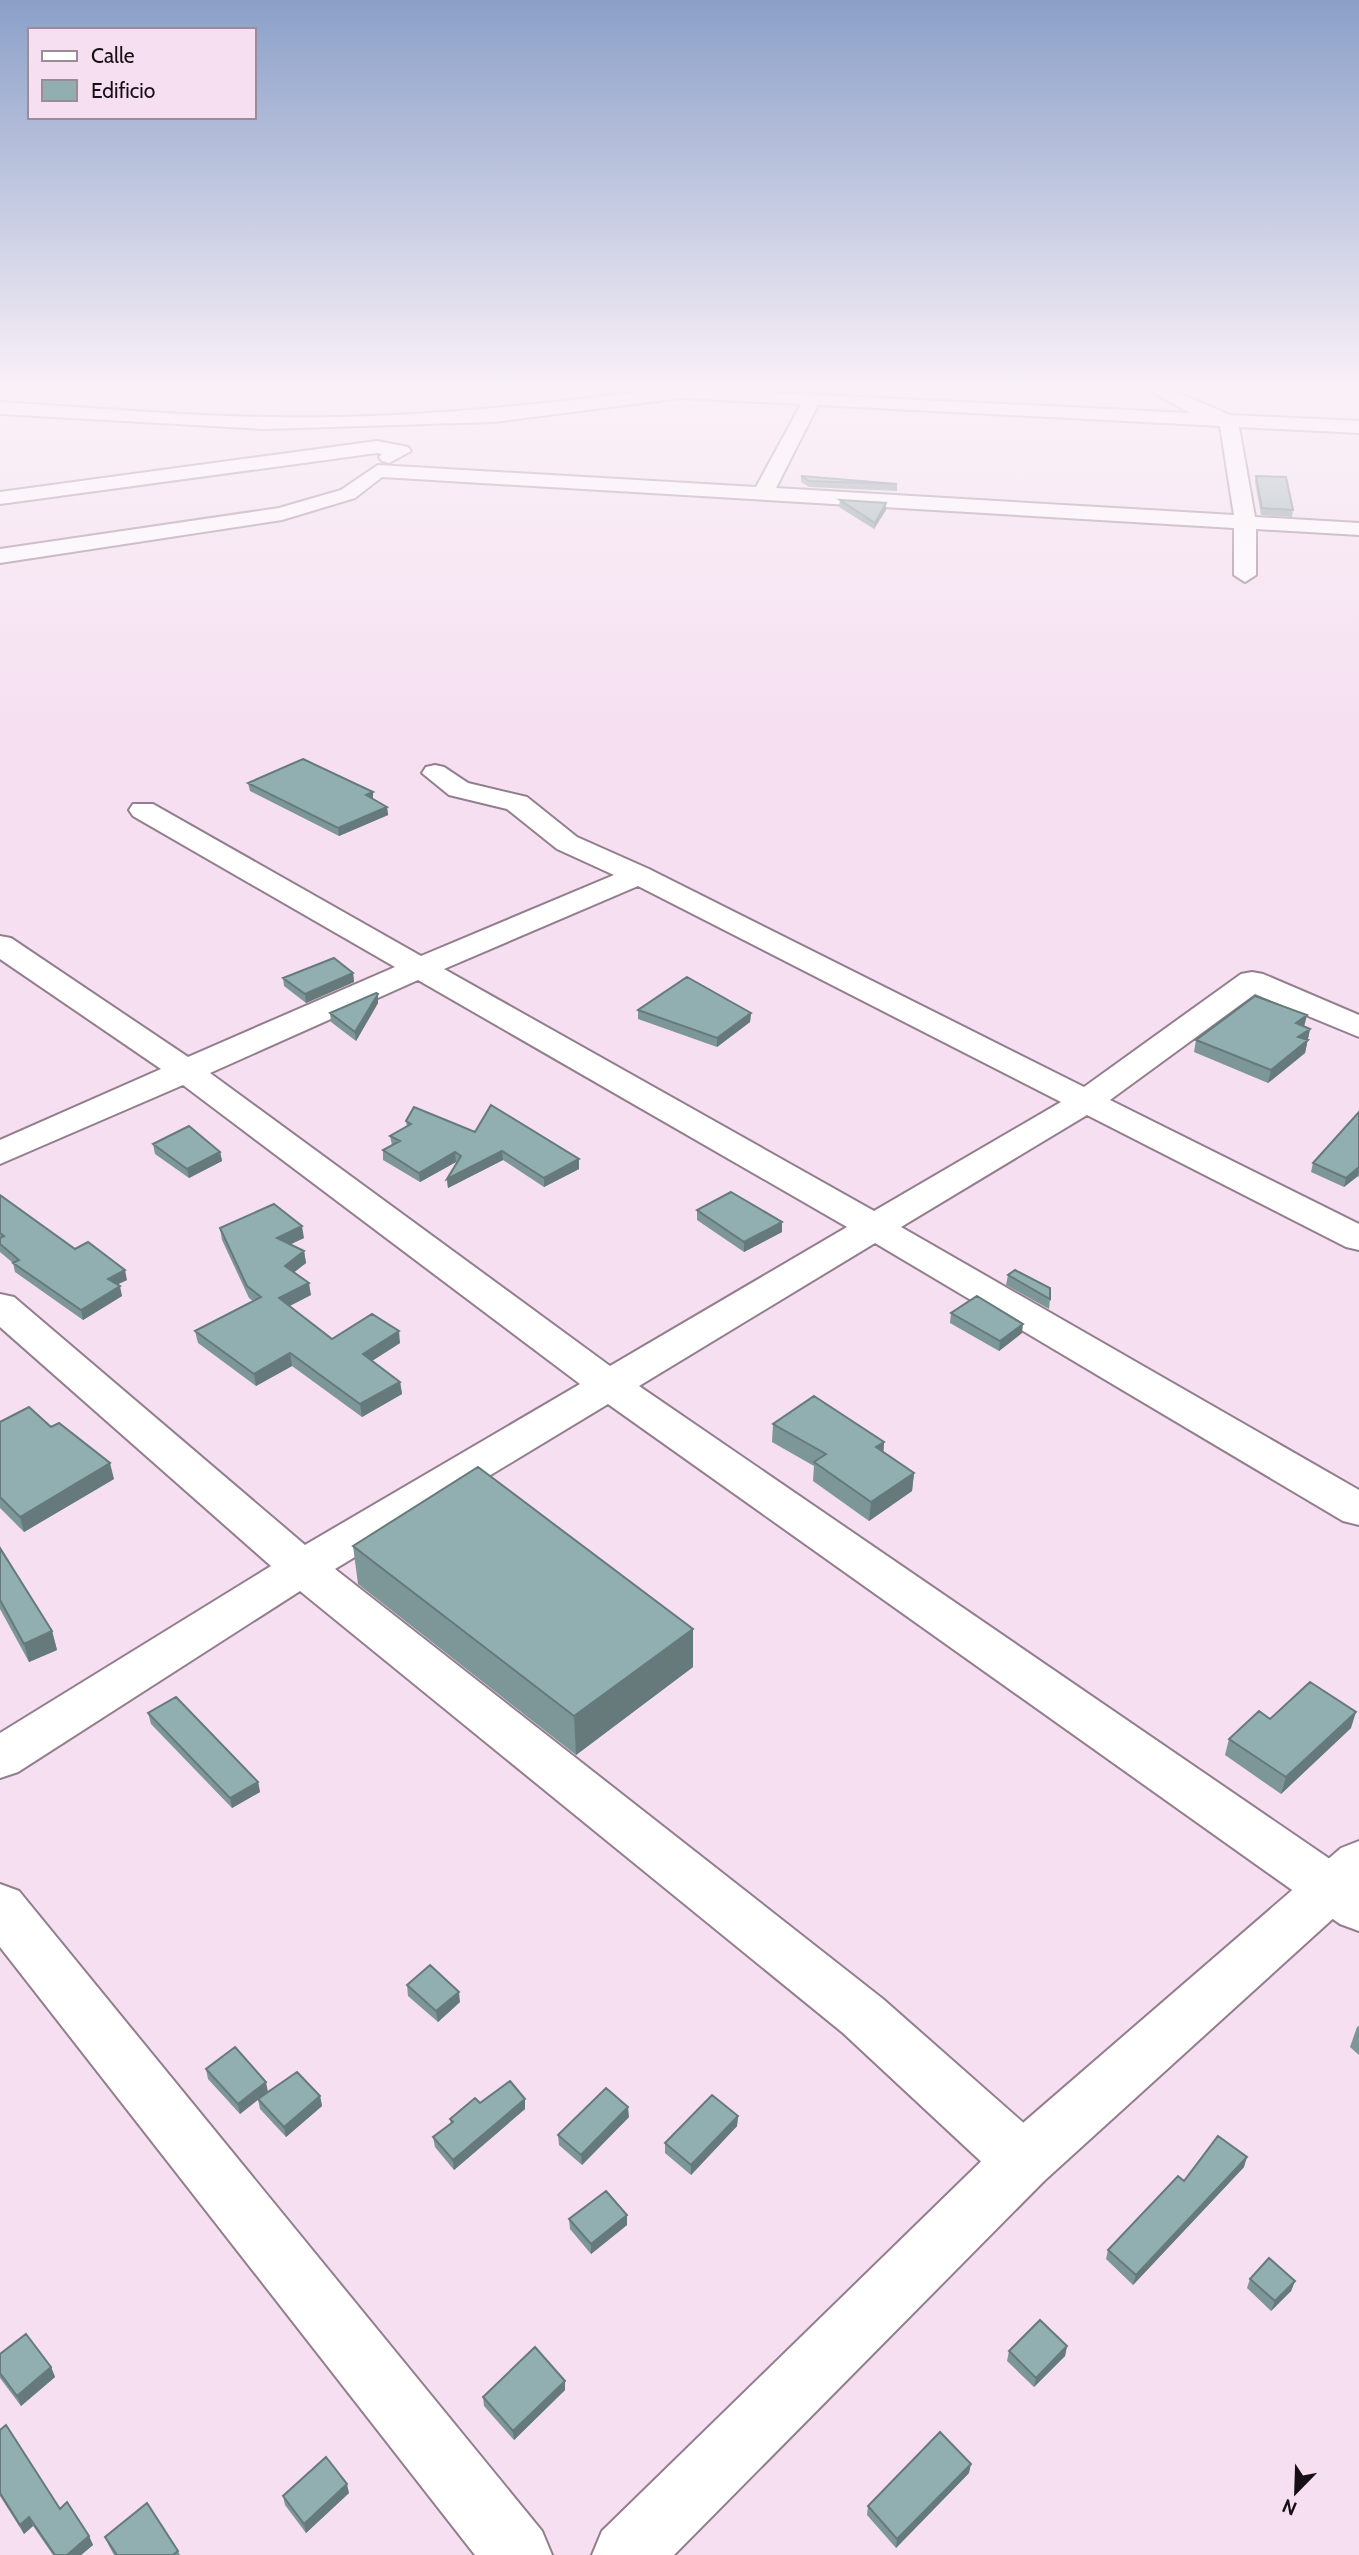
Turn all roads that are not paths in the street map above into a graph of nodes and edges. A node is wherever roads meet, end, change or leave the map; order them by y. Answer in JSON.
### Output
{"nodes":[{"id":1,"x":304,"y":507,"type":"edge"},
{"id":2,"x":983,"y":507,"type":"edge"},
{"id":3,"x":1243,"y":507,"type":"edge"},
{"id":4,"x":1245,"y":523,"type":"junction"},
{"id":5,"x":1359,"y":529,"type":"edge"},
{"id":6,"x":0,"y":556,"type":"edge"},
{"id":7,"x":1245,"y":575,"type":"dead end"},
{"id":8,"x":435,"y":773,"type":"dead end"},
{"id":9,"x":143,"y":810,"type":"dead end"},
{"id":10,"x":639,"y":875,"type":"junction"},
{"id":11,"x":0,"y":945,"type":"edge"},
{"id":12,"x":419,"y":968,"type":"junction"},
{"id":13,"x":1359,"y":1027,"type":"edge"},
{"id":14,"x":186,"y":1072,"type":"junction"},
{"id":15,"x":1086,"y":1101,"type":"junction"},
{"id":16,"x":0,"y":1153,"type":"edge"},
{"id":17,"x":874,"y":1227,"type":"junction"},
{"id":18,"x":1359,"y":1239,"type":"edge"},
{"id":19,"x":0,"y":1306,"type":"edge"},
{"id":20,"x":609,"y":1385,"type":"junction"},
{"id":21,"x":1359,"y":1510,"type":"edge"},
{"id":22,"x":302,"y":1568,"type":"junction"},
{"id":23,"x":0,"y":1758,"type":"edge"},
{"id":24,"x":1350,"y":1887,"type":"edge"},
{"id":25,"x":0,"y":1908,"type":"edge"},
{"id":26,"x":1023,"y":2161,"type":"junction"},
{"id":27,"x":518,"y":2555,"type":"edge"},
{"id":28,"x":626,"y":2555,"type":"edge"}],
"edges":[{"from":1,"to":6,"type":"street"},
{"from":2,"to":4,"type":"street"},
{"from":3,"to":4,"type":"street"},
{"from":4,"to":5,"type":"street"},
{"from":4,"to":7,"type":"street"},
{"from":8,"to":10,"type":"street"},
{"from":9,"to":12,"type":"street"},
{"from":10,"to":12,"type":"street"},
{"from":10,"to":15,"type":"street"},
{"from":11,"to":14,"type":"street"},
{"from":12,"to":14,"type":"street"},
{"from":12,"to":17,"type":"street"},
{"from":13,"to":15,"type":"street"},
{"from":14,"to":16,"type":"street"},
{"from":14,"to":20,"type":"street"},
{"from":15,"to":17,"type":"street"},
{"from":15,"to":18,"type":"street"},
{"from":17,"to":20,"type":"street"},
{"from":17,"to":21,"type":"street"},
{"from":19,"to":22,"type":"street"},
{"from":20,"to":22,"type":"street"},
{"from":20,"to":24,"type":"street"},
{"from":22,"to":23,"type":"street"},
{"from":22,"to":26,"type":"street"},
{"from":24,"to":26,"type":"street"},
{"from":25,"to":27,"type":"street"},
{"from":26,"to":28,"type":"street"}]}
